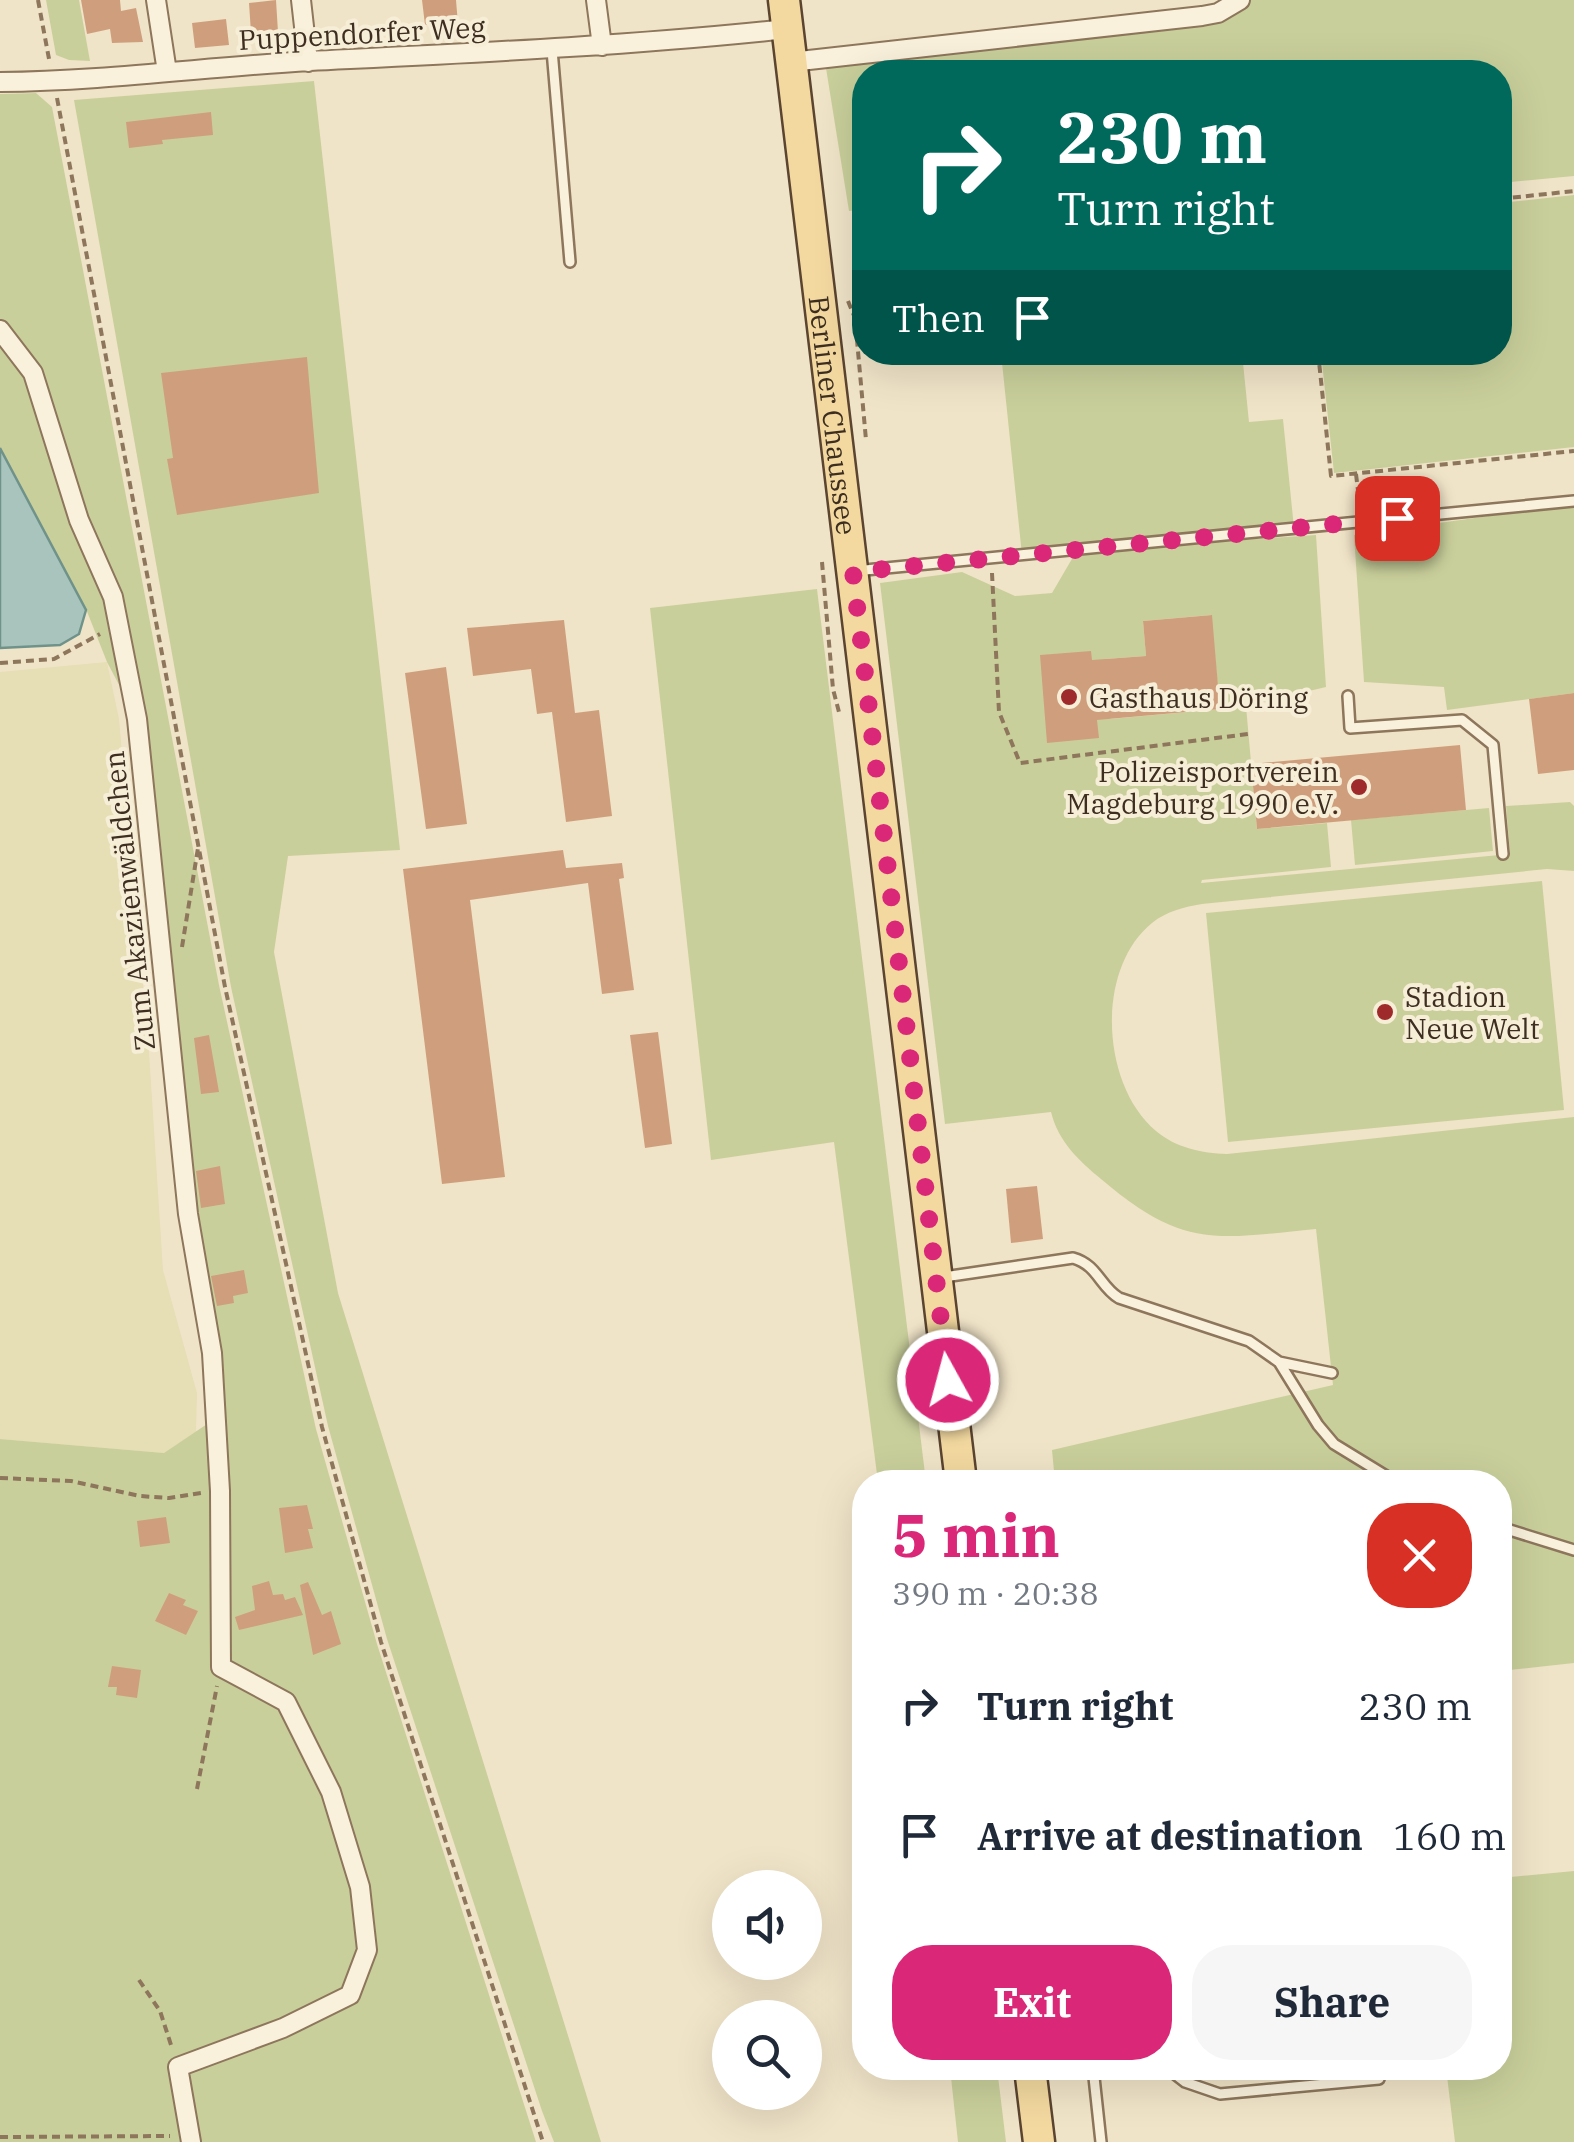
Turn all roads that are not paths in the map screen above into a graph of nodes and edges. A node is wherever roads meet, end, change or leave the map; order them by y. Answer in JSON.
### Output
{"nodes":[{"id":1,"x":156,"y":0,"type":"edge"},
{"id":2,"x":301,"y":0,"type":"edge"},
{"id":3,"x":596,"y":0,"type":"edge"},
{"id":4,"x":1240,"y":0,"type":"edge"},
{"id":5,"x":786,"y":15,"type":"edge"},
{"id":6,"x":602,"y":46,"type":"junction"},
{"id":7,"x":552,"y":50,"type":"junction"},
{"id":8,"x":308,"y":62,"type":"junction"},
{"id":9,"x":791,"y":62,"type":"junction"},
{"id":10,"x":166,"y":72,"type":"junction"},
{"id":11,"x":0,"y":82,"type":"edge"},
{"id":12,"x":570,"y":262,"type":"dead end"},
{"id":13,"x":0,"y":330,"type":"edge"},
{"id":14,"x":1574,"y":501,"type":"edge"},
{"id":15,"x":853,"y":572,"type":"junction"},
{"id":16,"x":1348,"y":696,"type":"dead end"},
{"id":17,"x":1504,"y":854,"type":"dead end"},
{"id":18,"x":936,"y":1278,"type":"junction"},
{"id":19,"x":1279,"y":1362,"type":"junction"},
{"id":20,"x":1332,"y":1372,"type":"dead end"},
{"id":21,"x":959,"y":1470,"type":"edge"},
{"id":22,"x":1376,"y":1470,"type":"edge"},
{"id":23,"x":1512,"y":1531,"type":"edge"},
{"id":24,"x":1574,"y":1550,"type":"edge"},
{"id":25,"x":1031,"y":2080,"type":"edge"},
{"id":26,"x":1094,"y":2080,"type":"edge"},
{"id":27,"x":1182,"y":2080,"type":"edge"},
{"id":28,"x":1369,"y":2080,"type":"edge"},
{"id":29,"x":1185,"y":2082,"type":"joint"},
{"id":30,"x":190,"y":2139,"type":"edge"},
{"id":31,"x":1039,"y":2142,"type":"edge"},
{"id":32,"x":1100,"y":2142,"type":"edge"}],
"edges":[{"from":1,"to":10,"type":"street"},
{"from":2,"to":8,"type":"street"},
{"from":3,"to":6,"type":"street"},
{"from":4,"to":9,"type":"street"},
{"from":5,"to":6,"type":"street","name":"Puppendorfer Weg"},
{"from":5,"to":9,"type":"main road","name":"Berliner Chaussee"},
{"from":6,"to":7,"type":"street","name":"Puppendorfer Weg"},
{"from":7,"to":8,"type":"street","name":"Puppendorfer Weg"},
{"from":7,"to":12,"type":"lane"},
{"from":8,"to":10,"type":"street","name":"Puppendorfer Weg"},
{"from":9,"to":15,"type":"main road","name":"Berliner Chaussee"},
{"from":10,"to":11,"type":"street","name":"Puppendorfer Weg"},
{"from":13,"to":30,"type":"street","name":"Zum Akazienwäldchen"},
{"from":14,"to":15,"type":"lane"},
{"from":15,"to":18,"type":"main road","name":"Berliner Chaussee"},
{"from":16,"to":17,"type":"lane"},
{"from":18,"to":19,"type":"lane"},
{"from":18,"to":21,"type":"main road","name":"Berliner Chaussee"},
{"from":19,"to":20,"type":"lane"},
{"from":19,"to":22,"type":"lane"},
{"from":23,"to":24,"type":"lane"},
{"from":25,"to":31,"type":"main road"},
{"from":26,"to":32,"type":"lane"},
{"from":27,"to":29,"type":"lane"},
{"from":28,"to":29,"type":"lane"}]}
